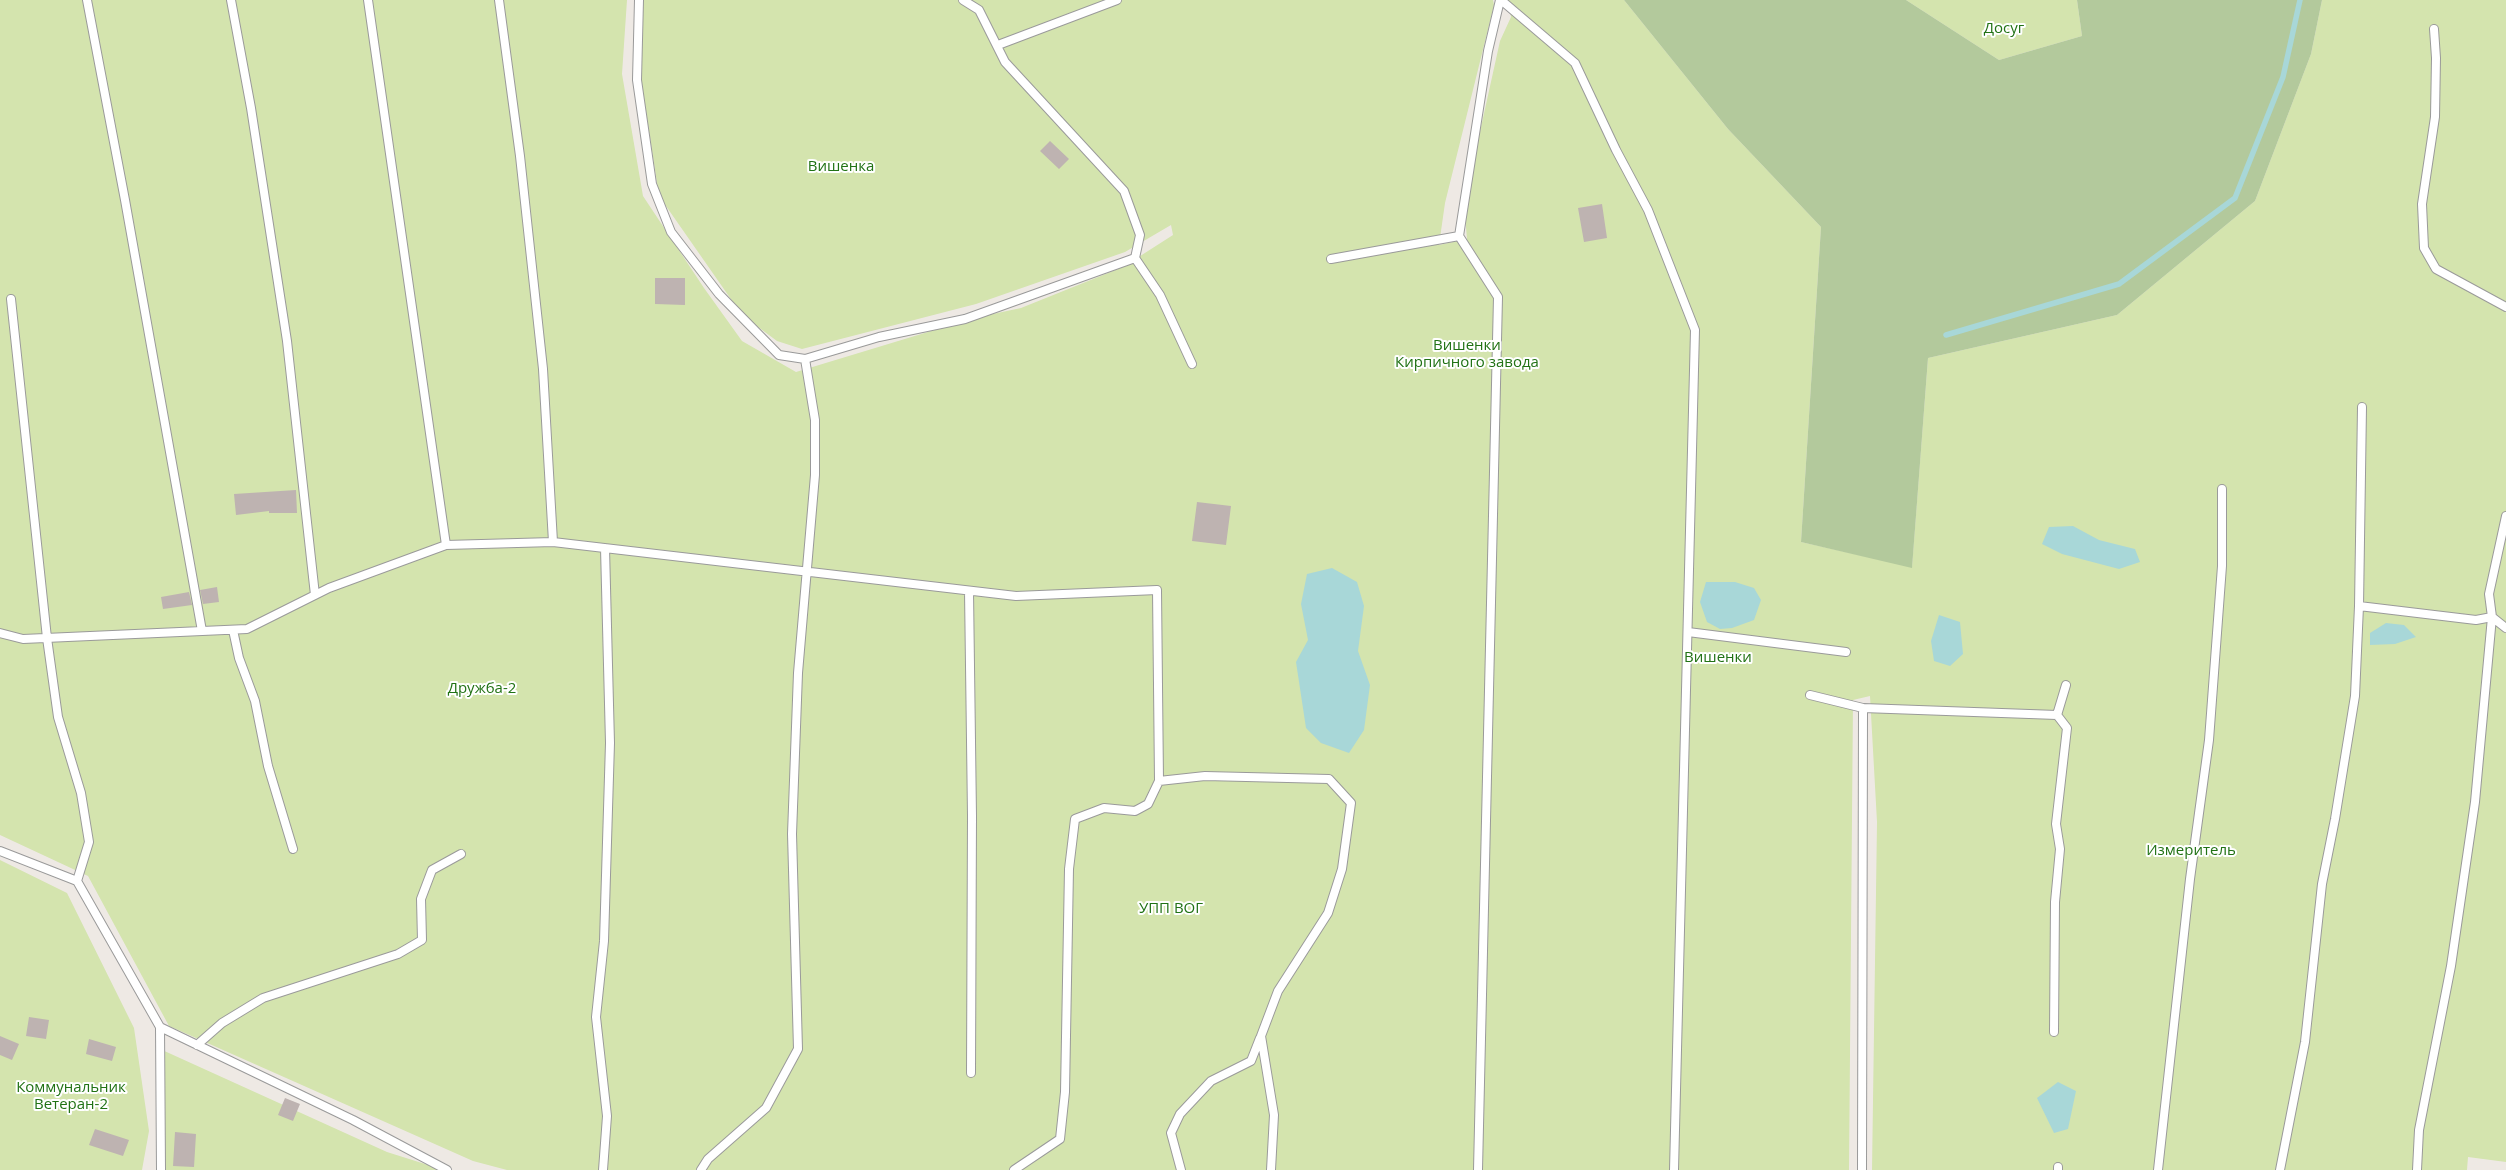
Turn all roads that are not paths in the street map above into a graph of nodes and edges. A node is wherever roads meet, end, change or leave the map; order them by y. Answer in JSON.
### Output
{"nodes":[{"id":1,"x":87,"y":0,"type":"edge"},
{"id":2,"x":231,"y":0,"type":"edge"},
{"id":3,"x":368,"y":0,"type":"edge"},
{"id":4,"x":499,"y":0,"type":"edge"},
{"id":5,"x":639,"y":0,"type":"edge"},
{"id":6,"x":963,"y":0,"type":"edge"},
{"id":7,"x":1116,"y":0,"type":"edge"},
{"id":8,"x":1501,"y":0,"type":"edge"},
{"id":9,"x":2434,"y":29,"type":"dead end"},
{"id":10,"x":998,"y":45,"type":"junction"},
{"id":11,"x":1459,"y":236,"type":"junction"},
{"id":12,"x":1135,"y":258,"type":"junction"},
{"id":13,"x":1331,"y":259,"type":"dead end"},
{"id":14,"x":11,"y":299,"type":"dead end"},
{"id":15,"x":2506,"y":307,"type":"edge"},
{"id":16,"x":806,"y":360,"type":"junction"},
{"id":17,"x":1192,"y":364,"type":"dead end"},
{"id":18,"x":2362,"y":407,"type":"dead end"},
{"id":19,"x":2222,"y":489,"type":"dead end"},
{"id":20,"x":2506,"y":516,"type":"edge"},
{"id":21,"x":553,"y":542,"type":"junction"},
{"id":22,"x":446,"y":545,"type":"junction"},
{"id":23,"x":605,"y":548,"type":"junction"},
{"id":24,"x":805,"y":571,"type":"junction"},
{"id":25,"x":969,"y":591,"type":"junction"},
{"id":26,"x":315,"y":595,"type":"junction"},
{"id":27,"x":2359,"y":606,"type":"junction"},
{"id":28,"x":2492,"y":618,"type":"junction"},
{"id":29,"x":2506,"y":628,"type":"edge"},
{"id":30,"x":234,"y":630,"type":"junction"},
{"id":31,"x":202,"y":631,"type":"junction"},
{"id":32,"x":1688,"y":632,"type":"junction"},
{"id":33,"x":0,"y":633,"type":"edge"},
{"id":34,"x":47,"y":638,"type":"junction"},
{"id":35,"x":1846,"y":652,"type":"dead end"},
{"id":36,"x":2066,"y":685,"type":"dead end"},
{"id":37,"x":1810,"y":695,"type":"dead end"},
{"id":38,"x":1863,"y":708,"type":"junction"},
{"id":39,"x":2057,"y":715,"type":"junction"},
{"id":40,"x":1159,"y":781,"type":"junction"},
{"id":41,"x":293,"y":849,"type":"dead end"},
{"id":42,"x":0,"y":851,"type":"edge"},
{"id":43,"x":461,"y":854,"type":"dead end"},
{"id":44,"x":76,"y":881,"type":"junction"},
{"id":45,"x":160,"y":1027,"type":"junction"},
{"id":46,"x":2054,"y":1032,"type":"dead end"},
{"id":47,"x":1261,"y":1036,"type":"junction"},
{"id":48,"x":197,"y":1045,"type":"junction"},
{"id":49,"x":971,"y":1073,"type":"dead end"},
{"id":50,"x":161,"y":1170,"type":"edge"},
{"id":51,"x":447,"y":1170,"type":"edge"},
{"id":52,"x":602,"y":1170,"type":"edge"},
{"id":53,"x":701,"y":1170,"type":"edge"},
{"id":54,"x":1014,"y":1170,"type":"edge"},
{"id":55,"x":1181,"y":1170,"type":"edge"},
{"id":56,"x":1270,"y":1170,"type":"edge"},
{"id":57,"x":1478,"y":1170,"type":"edge"},
{"id":58,"x":1674,"y":1170,"type":"edge"},
{"id":59,"x":1862,"y":1170,"type":"edge"},
{"id":60,"x":2158,"y":1170,"type":"edge"},
{"id":61,"x":2280,"y":1170,"type":"edge"},
{"id":62,"x":2417,"y":1170,"type":"edge"}],
"edges":[{"from":1,"to":31,"type":"lane"},
{"from":2,"to":26,"type":"lane"},
{"from":3,"to":22,"type":"lane"},
{"from":4,"to":21,"type":"lane"},
{"from":5,"to":16,"type":"lane"},
{"from":6,"to":10,"type":"lane"},
{"from":7,"to":10,"type":"lane"},
{"from":8,"to":11,"type":"lane"},
{"from":8,"to":32,"type":"lane"},
{"from":9,"to":15,"type":"lane"},
{"from":10,"to":12,"type":"lane"},
{"from":11,"to":13,"type":"lane"},
{"from":11,"to":57,"type":"lane"},
{"from":12,"to":16,"type":"lane"},
{"from":12,"to":17,"type":"lane"},
{"from":14,"to":34,"type":"lane"},
{"from":16,"to":24,"type":"lane"},
{"from":18,"to":27,"type":"lane"},
{"from":19,"to":60,"type":"lane"},
{"from":20,"to":28,"type":"lane"},
{"from":21,"to":22,"type":"lane"},
{"from":21,"to":23,"type":"lane"},
{"from":22,"to":26,"type":"lane"},
{"from":23,"to":24,"type":"lane"},
{"from":23,"to":52,"type":"lane"},
{"from":24,"to":25,"type":"lane"},
{"from":24,"to":53,"type":"lane"},
{"from":25,"to":40,"type":"lane"},
{"from":25,"to":49,"type":"lane"},
{"from":26,"to":30,"type":"lane"},
{"from":27,"to":28,"type":"lane"},
{"from":27,"to":61,"type":"lane"},
{"from":28,"to":29,"type":"lane"},
{"from":28,"to":62,"type":"lane"},
{"from":30,"to":31,"type":"lane"},
{"from":30,"to":41,"type":"lane"},
{"from":31,"to":34,"type":"lane"},
{"from":32,"to":35,"type":"lane"},
{"from":32,"to":58,"type":"lane"},
{"from":33,"to":34,"type":"lane"},
{"from":34,"to":44,"type":"lane"},
{"from":36,"to":39,"type":"lane"},
{"from":37,"to":38,"type":"lane"},
{"from":38,"to":39,"type":"lane"},
{"from":38,"to":59,"type":"lane"},
{"from":39,"to":46,"type":"lane"},
{"from":40,"to":47,"type":"lane"},
{"from":40,"to":54,"type":"lane"},
{"from":42,"to":44,"type":"lane"},
{"from":43,"to":48,"type":"lane"},
{"from":44,"to":45,"type":"lane"},
{"from":45,"to":48,"type":"lane"},
{"from":45,"to":50,"type":"lane"},
{"from":47,"to":55,"type":"lane"},
{"from":47,"to":56,"type":"lane"},
{"from":48,"to":51,"type":"lane"}]}
